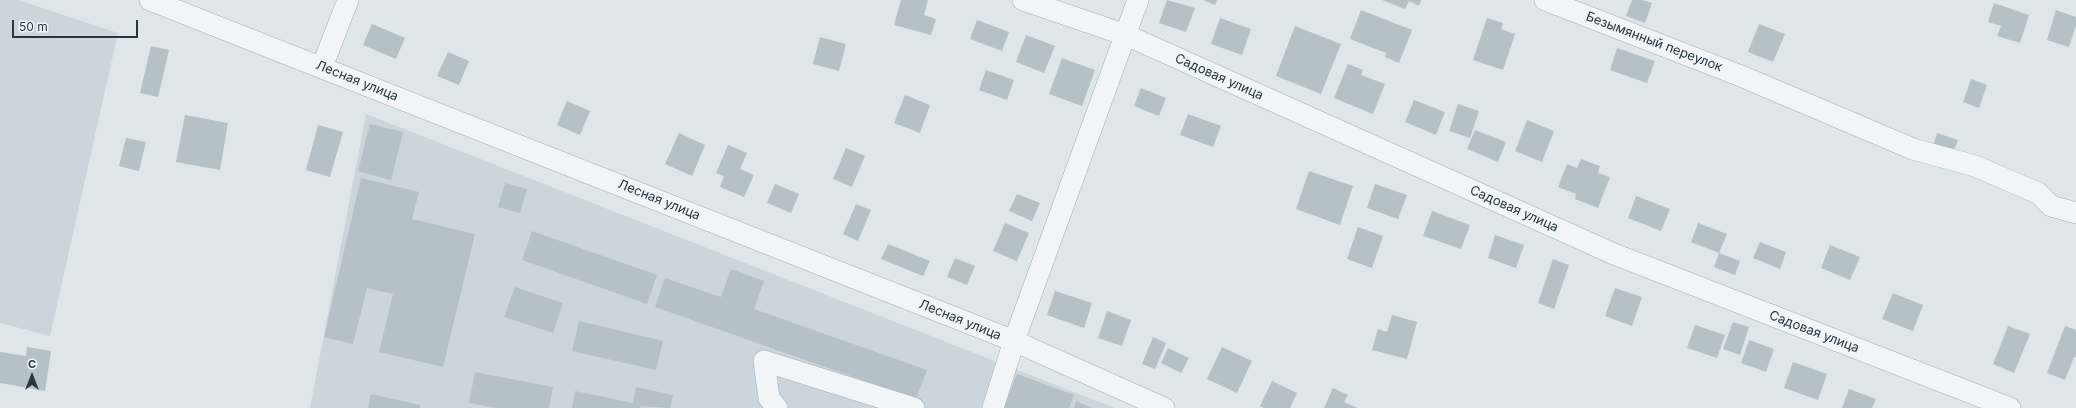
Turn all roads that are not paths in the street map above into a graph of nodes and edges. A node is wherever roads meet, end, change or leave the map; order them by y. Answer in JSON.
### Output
{"nodes":[{"id":1,"x":150,"y":0,"type":"edge"},
{"id":2,"x":348,"y":0,"type":"edge"},
{"id":3,"x":1023,"y":0,"type":"edge"},
{"id":4,"x":1138,"y":0,"type":"edge"},
{"id":5,"x":1545,"y":0,"type":"edge"},
{"id":6,"x":1126,"y":35,"type":"junction"},
{"id":7,"x":322,"y":67,"type":"junction"},
{"id":8,"x":2076,"y":213,"type":"edge"},
{"id":9,"x":1014,"y":341,"type":"junction"},
{"id":10,"x":777,"y":408,"type":"edge"},
{"id":11,"x":914,"y":408,"type":"edge"},
{"id":12,"x":993,"y":408,"type":"edge"},
{"id":13,"x":1164,"y":408,"type":"edge"},
{"id":14,"x":2010,"y":408,"type":"edge"}],
"edges":[{"from":1,"to":7,"type":"street","name":"Лесная улица"},
{"from":2,"to":7,"type":"street"},
{"from":3,"to":6,"type":"street","name":"Садовая улица"},
{"from":4,"to":6,"type":"street"},
{"from":5,"to":8,"type":"street","name":"Безымянный переулок"},
{"from":6,"to":9,"type":"street"},
{"from":6,"to":14,"type":"street","name":"Садовая улица"},
{"from":7,"to":9,"type":"street","name":"Лесная улица"},
{"from":9,"to":12,"type":"street"},
{"from":9,"to":13,"type":"street","name":"Лесная улица"},
{"from":10,"to":11,"type":"street"}]}
